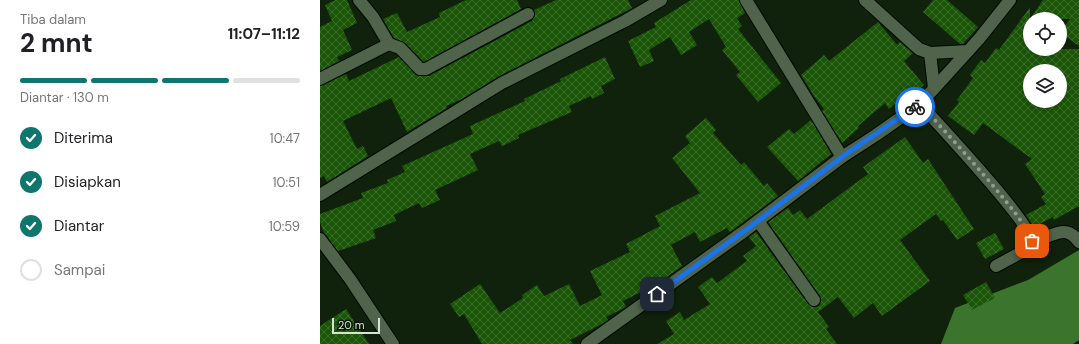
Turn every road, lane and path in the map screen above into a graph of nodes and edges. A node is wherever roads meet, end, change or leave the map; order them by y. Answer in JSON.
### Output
{"nodes":[{"id":1,"x":359,"y":0,"type":"edge"},
{"id":2,"x":661,"y":0,"type":"edge"},
{"id":3,"x":746,"y":0,"type":"edge"},
{"id":4,"x":865,"y":0,"type":"edge"},
{"id":5,"x":1010,"y":0,"type":"edge"},
{"id":6,"x":528,"y":14,"type":"dead end"},
{"id":7,"x":389,"y":44,"type":"junction"},
{"id":8,"x":968,"y":51,"type":"junction"},
{"id":9,"x":930,"y":53,"type":"junction"},
{"id":10,"x":320,"y":79,"type":"edge"},
{"id":11,"x":934,"y":88,"type":"junction"},
{"id":12,"x":920,"y":104,"type":"junction"},
{"id":13,"x":842,"y":157,"type":"junction"},
{"id":14,"x":320,"y":195,"type":"edge"},
{"id":15,"x":758,"y":221,"type":"junction"},
{"id":16,"x":320,"y":239,"type":"edge"},
{"id":17,"x":1077,"y":239,"type":"edge"},
{"id":18,"x":1032,"y":241,"type":"junction"},
{"id":19,"x":996,"y":266,"type":"dead end"},
{"id":20,"x":814,"y":300,"type":"dead end"},
{"id":21,"x":393,"y":344,"type":"edge"},
{"id":22,"x":587,"y":344,"type":"edge"}],
"edges":[{"from":1,"to":7,"type":"street"},
{"from":2,"to":14,"type":"street"},
{"from":3,"to":13,"type":"street"},
{"from":4,"to":9,"type":"street"},
{"from":5,"to":8,"type":"street"},
{"from":6,"to":7,"type":"street"},
{"from":7,"to":10,"type":"street"},
{"from":8,"to":9,"type":"street"},
{"from":8,"to":11,"type":"street"},
{"from":9,"to":11,"type":"street"},
{"from":11,"to":12,"type":"street"},
{"from":12,"to":13,"type":"street"},
{"from":12,"to":18,"type":"street"},
{"from":13,"to":15,"type":"street"},
{"from":15,"to":20,"type":"street"},
{"from":15,"to":22,"type":"street"},
{"from":16,"to":21,"type":"street"},
{"from":17,"to":18,"type":"street"},
{"from":18,"to":19,"type":"street"}]}
